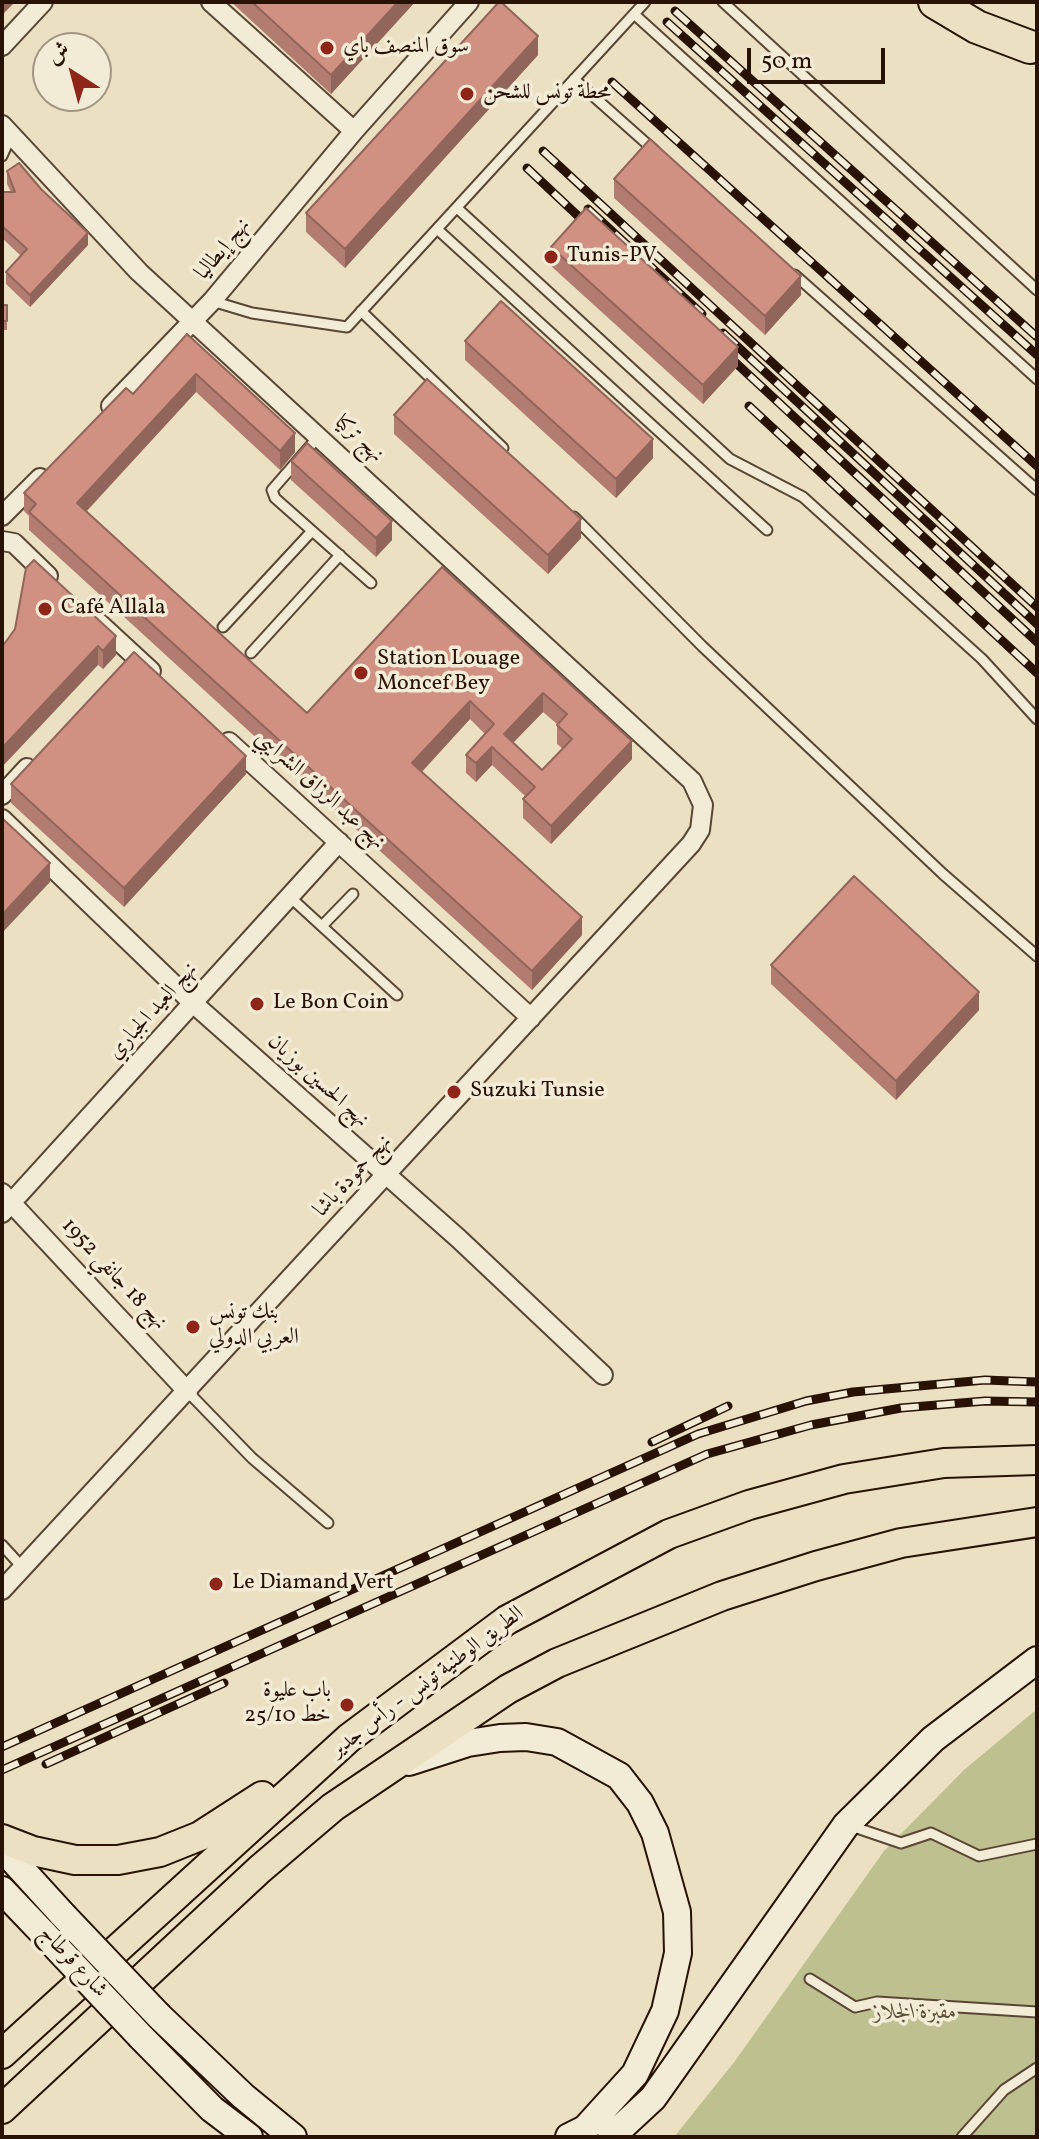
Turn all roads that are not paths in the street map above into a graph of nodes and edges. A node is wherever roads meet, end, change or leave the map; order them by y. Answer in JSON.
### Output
{"nodes":[{"id":1,"x":43,"y":2,"type":"edge"},
{"id":2,"x":211,"y":2,"type":"edge"},
{"id":3,"x":469,"y":2,"type":"edge"},
{"id":4,"x":645,"y":2,"type":"edge"},
{"id":5,"x":723,"y":2,"type":"edge"},
{"id":6,"x":935,"y":2,"type":"edge"},
{"id":7,"x":976,"y":2,"type":"edge"},
{"id":8,"x":634,"y":14,"type":"junction"},
{"id":9,"x":2,"y":46,"type":"edge"},
{"id":10,"x":1033,"y":50,"type":"edge"},
{"id":11,"x":574,"y":79,"type":"junction"},
{"id":12,"x":6,"y":130,"type":"edge"},
{"id":13,"x":354,"y":131,"type":"junction"},
{"id":14,"x":2,"y":156,"type":"edge"},
{"id":15,"x":664,"y":159,"type":"edge"},
{"id":16,"x":457,"y":208,"type":"junction"},
{"id":17,"x":437,"y":229,"type":"junction"},
{"id":18,"x":780,"y":262,"type":"edge"},
{"id":19,"x":1037,"y":290,"type":"edge"},
{"id":20,"x":212,"y":301,"type":"junction"},
{"id":21,"x":361,"y":311,"type":"junction"},
{"id":22,"x":193,"y":320,"type":"junction"},
{"id":23,"x":1037,"y":379,"type":"edge"},
{"id":24,"x":98,"y":420,"type":"edge"},
{"id":25,"x":319,"y":436,"type":"junction"},
{"id":26,"x":509,"y":455,"type":"edge"},
{"id":27,"x":55,"y":463,"type":"edge"},
{"id":28,"x":1037,"y":490,"type":"edge"},
{"id":29,"x":566,"y":510,"type":"edge"},
{"id":30,"x":2,"y":516,"type":"edge"},
{"id":31,"x":767,"y":530,"type":"dead end"},
{"id":32,"x":312,"y":531,"type":"junction"},
{"id":33,"x":2,"y":541,"type":"edge"},
{"id":34,"x":340,"y":555,"type":"junction"},
{"id":35,"x":371,"y":583,"type":"dead end"},
{"id":36,"x":57,"y":584,"type":"edge"},
{"id":37,"x":89,"y":614,"type":"edge"},
{"id":38,"x":223,"y":627,"type":"dead end"},
{"id":39,"x":251,"y":653,"type":"dead end"},
{"id":40,"x":167,"y":686,"type":"edge"},
{"id":41,"x":1037,"y":719,"type":"edge"},
{"id":42,"x":213,"y":728,"type":"edge"},
{"id":43,"x":46,"y":748,"type":"edge"},
{"id":44,"x":692,"y":781,"type":"joint"},
{"id":45,"x":2,"y":795,"type":"edge"},
{"id":46,"x":2,"y":819,"type":"edge"},
{"id":47,"x":339,"y":842,"type":"junction"},
{"id":48,"x":353,"y":894,"type":"dead end"},
{"id":49,"x":290,"y":897,"type":"junction"},
{"id":50,"x":322,"y":926,"type":"junction"},
{"id":51,"x":1037,"y":956,"type":"edge"},
{"id":52,"x":397,"y":995,"type":"dead end"},
{"id":53,"x":194,"y":1004,"type":"junction"},
{"id":54,"x":531,"y":1018,"type":"junction"},
{"id":55,"x":386,"y":1177,"type":"junction"},
{"id":56,"x":6,"y":1203,"type":"edge"},
{"id":57,"x":603,"y":1375,"type":"dead end"},
{"id":58,"x":188,"y":1392,"type":"junction"},
{"id":59,"x":1037,"y":1460,"type":"edge"},
{"id":60,"x":1037,"y":1522,"type":"edge"},
{"id":61,"x":328,"y":1523,"type":"dead end"},
{"id":62,"x":2,"y":1545,"type":"edge"},
{"id":63,"x":23,"y":1568,"type":"junction"},
{"id":64,"x":2,"y":1590,"type":"edge"},
{"id":65,"x":1037,"y":1660,"type":"edge"},
{"id":66,"x":349,"y":1738,"type":"junction"},
{"id":67,"x":394,"y":1766,"type":"junction"},
{"id":68,"x":846,"y":1825,"type":"junction"},
{"id":69,"x":2,"y":1839,"type":"edge"},
{"id":70,"x":1037,"y":1844,"type":"edge"},
{"id":71,"x":2,"y":1848,"type":"edge"},
{"id":72,"x":2,"y":1890,"type":"edge"},
{"id":73,"x":53,"y":1924,"type":"junction"},
{"id":74,"x":810,"y":1979,"type":"dead end"},
{"id":75,"x":1037,"y":2012,"type":"edge"},
{"id":76,"x":2,"y":2054,"type":"edge"},
{"id":77,"x":1037,"y":2068,"type":"edge"},
{"id":78,"x":2,"y":2109,"type":"edge"},
{"id":79,"x":249,"y":2137,"type":"edge"},
{"id":80,"x":293,"y":2137,"type":"edge"},
{"id":81,"x":569,"y":2137,"type":"edge"},
{"id":82,"x":611,"y":2137,"type":"edge"},
{"id":83,"x":962,"y":2137,"type":"edge"}],
"edges":[{"from":1,"to":9,"type":"street"},
{"from":2,"to":13,"type":"street"},
{"from":3,"to":13,"type":"street","name":"نهج إيطاليا"},
{"from":4,"to":8,"type":"lane"},
{"from":5,"to":19,"type":"lane"},
{"from":6,"to":10,"type":"highway"},
{"from":7,"to":10,"type":"highway"},
{"from":8,"to":11,"type":"lane"},
{"from":8,"to":23,"type":"lane"},
{"from":11,"to":15,"type":"lane"},
{"from":11,"to":16,"type":"lane"},
{"from":12,"to":14,"type":"lane"},
{"from":12,"to":22,"type":"street","name":"نهج تركيا"},
{"from":13,"to":20,"type":"street","name":"نهج إيطاليا"},
{"from":16,"to":17,"type":"lane"},
{"from":16,"to":41,"type":"lane"},
{"from":17,"to":21,"type":"lane"},
{"from":17,"to":31,"type":"lane"},
{"from":18,"to":28,"type":"lane"},
{"from":20,"to":21,"type":"lane"},
{"from":20,"to":22,"type":"street","name":"نهج إيطاليا"},
{"from":21,"to":26,"type":"lane"},
{"from":22,"to":24,"type":"street","name":"نهج إيطاليا"},
{"from":22,"to":25,"type":"street","name":"نهج تركيا"},
{"from":25,"to":32,"type":"lane"},
{"from":25,"to":44,"type":"street","name":"نهج تركيا"},
{"from":27,"to":30,"type":"street"},
{"from":29,"to":51,"type":"lane"},
{"from":32,"to":34,"type":"lane"},
{"from":32,"to":38,"type":"lane"},
{"from":33,"to":36,"type":"street"},
{"from":34,"to":35,"type":"lane"},
{"from":34,"to":39,"type":"lane"},
{"from":37,"to":40,"type":"street"},
{"from":42,"to":47,"type":"street","name":"نهج عبد الرزاق الشرايبي"},
{"from":43,"to":45,"type":"street"},
{"from":44,"to":54,"type":"street","name":"نهج حمودة باشا"},
{"from":46,"to":53,"type":"street","name":"نهج الحسين بوزيان"},
{"from":47,"to":49,"type":"street","name":"نهج العيد الجباري"},
{"from":47,"to":54,"type":"street","name":"نهج عبد الرزاق الشرايبي"},
{"from":48,"to":50,"type":"lane"},
{"from":49,"to":50,"type":"lane"},
{"from":49,"to":53,"type":"street","name":"نهج العيد الجباري"},
{"from":50,"to":52,"type":"lane"},
{"from":53,"to":55,"type":"street","name":"نهج الحسين بوزيان"},
{"from":53,"to":56,"type":"street","name":"نهج العيد الجباري"},
{"from":54,"to":55,"type":"street","name":"نهج حمودة باشا"},
{"from":55,"to":57,"type":"street","name":"نهج الحسين بوزيان"},
{"from":55,"to":58,"type":"street","name":"نهج حمودة باشا"},
{"from":56,"to":58,"type":"street","name":"نهج 18 جانفي 1952"},
{"from":58,"to":61,"type":"lane"},
{"from":58,"to":63,"type":"street","name":"نهج حمودة باشا"},
{"from":59,"to":66,"type":"main road","name":"الطريق الوطنية تونس - رأس جدير"},
{"from":60,"to":67,"type":"main road","name":"الطريق الوطنية تونس - رأس جدير"},
{"from":62,"to":63,"type":"lane"},
{"from":63,"to":64,"type":"street","name":"نهج حمودة باشا"},
{"from":65,"to":68,"type":"main road"},
{"from":66,"to":69,"type":"main road"},
{"from":66,"to":76,"type":"main road","name":"الطريق الوطنية تونس - رأس جدير"},
{"from":67,"to":78,"type":"main road","name":"الطريق الوطنية تونس - رأس جدير"},
{"from":67,"to":81,"type":"main road"},
{"from":68,"to":70,"type":"lane"},
{"from":68,"to":82,"type":"main road"},
{"from":71,"to":73,"type":"main road"},
{"from":72,"to":73,"type":"main road","name":"شارع قرطاج"},
{"from":73,"to":79,"type":"main road","name":"شارع قرطاج","bridge":true},
{"from":73,"to":80,"type":"main road","bridge":true},
{"from":74,"to":75,"type":"lane"},
{"from":77,"to":83,"type":"lane"}]}
